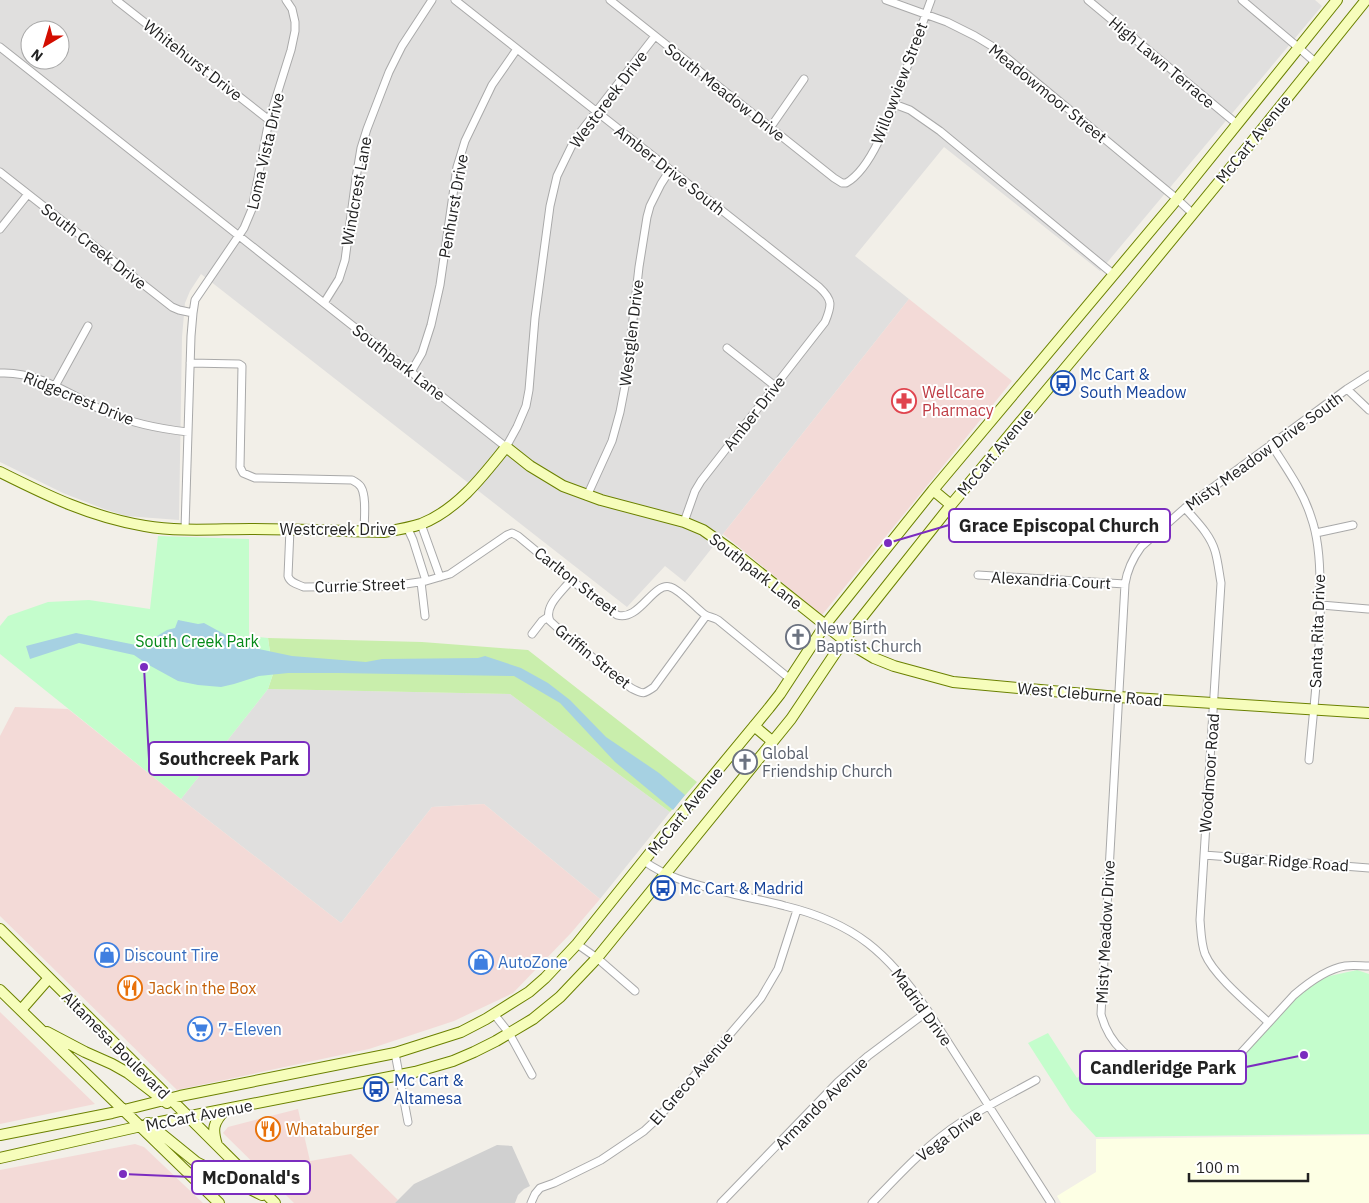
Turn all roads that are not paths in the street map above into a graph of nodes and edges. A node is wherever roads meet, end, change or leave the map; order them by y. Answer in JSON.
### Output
{"nodes":[{"id":1,"x":116,"y":0,"type":"edge"},
{"id":2,"x":286,"y":0,"type":"edge"},
{"id":3,"x":432,"y":0,"type":"edge"},
{"id":4,"x":455,"y":0,"type":"edge"},
{"id":5,"x":610,"y":0,"type":"edge"},
{"id":6,"x":886,"y":0,"type":"edge"},
{"id":7,"x":931,"y":0,"type":"edge"},
{"id":8,"x":1088,"y":0,"type":"edge"},
{"id":9,"x":1242,"y":0,"type":"edge"},
{"id":10,"x":1337,"y":0,"type":"edge"},
{"id":11,"x":1366,"y":0,"type":"edge"},
{"id":12,"x":926,"y":14,"type":"junction"},
{"id":13,"x":655,"y":36,"type":"junction"},
{"id":14,"x":0,"y":47,"type":"edge"},
{"id":15,"x":1299,"y":48,"type":"junction"},
{"id":16,"x":517,"y":49,"type":"junction"},
{"id":17,"x":1315,"y":62,"type":"junction"},
{"id":18,"x":804,"y":79,"type":"dead end"},
{"id":19,"x":894,"y":104,"type":"junction"},
{"id":20,"x":596,"y":112,"type":"junction"},
{"id":21,"x":269,"y":120,"type":"junction"},
{"id":22,"x":1237,"y":124,"type":"junction"},
{"id":23,"x":770,"y":128,"type":"junction"},
{"id":24,"x":670,"y":170,"type":"junction"},
{"id":25,"x":0,"y":172,"type":"edge"},
{"id":26,"x":842,"y":183,"type":"joint"},
{"id":27,"x":28,"y":194,"type":"junction"},
{"id":28,"x":1177,"y":199,"type":"junction"},
{"id":29,"x":1192,"y":213,"type":"junction"},
{"id":30,"x":0,"y":229,"type":"edge"},
{"id":31,"x":239,"y":236,"type":"junction"},
{"id":32,"x":1113,"y":274,"type":"junction"},
{"id":33,"x":324,"y":303,"type":"junction"},
{"id":34,"x":831,"y":308,"type":"joint"},
{"id":35,"x":193,"y":313,"type":"junction"},
{"id":36,"x":88,"y":326,"type":"dead end"},
{"id":37,"x":727,"y":348,"type":"dead end"},
{"id":38,"x":190,"y":363,"type":"junction"},
{"id":39,"x":410,"y":372,"type":"junction"},
{"id":40,"x":0,"y":373,"type":"edge"},
{"id":41,"x":1369,"y":375,"type":"edge"},
{"id":42,"x":55,"y":386,"type":"junction"},
{"id":43,"x":775,"y":386,"type":"junction"},
{"id":44,"x":1348,"y":389,"type":"junction"},
{"id":45,"x":1369,"y":410,"type":"edge"},
{"id":46,"x":188,"y":432,"type":"junction"},
{"id":47,"x":1271,"y":444,"type":"junction"},
{"id":48,"x":506,"y":447,"type":"junction"},
{"id":49,"x":0,"y":472,"type":"edge"},
{"id":50,"x":933,"y":490,"type":"junction"},
{"id":51,"x":587,"y":496,"type":"junction"},
{"id":52,"x":951,"y":505,"type":"junction"},
{"id":53,"x":1185,"y":508,"type":"junction"},
{"id":54,"x":684,"y":522,"type":"junction"},
{"id":55,"x":421,"y":524,"type":"junction"},
{"id":56,"x":1353,"y":525,"type":"dead end"},
{"id":57,"x":407,"y":528,"type":"junction"},
{"id":58,"x":185,"y":529,"type":"junction"},
{"id":59,"x":290,"y":529,"type":"junction"},
{"id":60,"x":364,"y":532,"type":"junction"},
{"id":61,"x":1316,"y":533,"type":"junction"},
{"id":62,"x":978,"y":575,"type":"dead end"},
{"id":63,"x":440,"y":577,"type":"junction"},
{"id":64,"x":571,"y":580,"type":"junction"},
{"id":65,"x":423,"y":581,"type":"junction"},
{"id":66,"x":1125,"y":584,"type":"junction"},
{"id":67,"x":1321,"y":605,"type":"junction"},
{"id":68,"x":1368,"y":609,"type":"edge"},
{"id":69,"x":425,"y":616,"type":"dead end"},
{"id":70,"x":706,"y":616,"type":"junction"},
{"id":71,"x":548,"y":617,"type":"junction"},
{"id":72,"x":825,"y":625,"type":"junction"},
{"id":73,"x":532,"y":634,"type":"dead end"},
{"id":74,"x":844,"y":640,"type":"junction"},
{"id":75,"x":790,"y":679,"type":"junction"},
{"id":76,"x":1118,"y":697,"type":"junction"},
{"id":77,"x":1214,"y":703,"type":"junction"},
{"id":78,"x":1314,"y":709,"type":"junction"},
{"id":79,"x":1369,"y":713,"type":"edge"},
{"id":80,"x":754,"y":726,"type":"junction"},
{"id":81,"x":772,"y":742,"type":"junction"},
{"id":82,"x":1310,"y":760,"type":"dead end"},
{"id":83,"x":1204,"y":855,"type":"junction"},
{"id":84,"x":644,"y":861,"type":"junction"},
{"id":85,"x":1369,"y":868,"type":"edge"},
{"id":86,"x":665,"y":874,"type":"junction"},
{"id":87,"x":797,"y":910,"type":"junction"},
{"id":88,"x":0,"y":929,"type":"edge"},
{"id":89,"x":577,"y":944,"type":"junction"},
{"id":90,"x":598,"y":958,"type":"junction"},
{"id":91,"x":1369,"y":966,"type":"edge"},
{"id":92,"x":49,"y":978,"type":"junction"},
{"id":93,"x":0,"y":990,"type":"edge"},
{"id":94,"x":635,"y":991,"type":"dead end"},
{"id":95,"x":21,"y":1010,"type":"junction"},
{"id":96,"x":928,"y":1011,"type":"junction"},
{"id":97,"x":494,"y":1014,"type":"junction"},
{"id":98,"x":1268,"y":1022,"type":"junction"},
{"id":99,"x":39,"y":1028,"type":"junction"},
{"id":100,"x":509,"y":1033,"type":"junction"},
{"id":101,"x":395,"y":1053,"type":"junction"},
{"id":102,"x":400,"y":1075,"type":"junction"},
{"id":103,"x":532,"y":1075,"type":"dead end"},
{"id":104,"x":1036,"y":1080,"type":"dead end"},
{"id":105,"x":167,"y":1099,"type":"junction"},
{"id":106,"x":989,"y":1106,"type":"junction"},
{"id":107,"x":123,"y":1110,"type":"junction"},
{"id":108,"x":224,"y":1110,"type":"junction"},
{"id":109,"x":189,"y":1117,"type":"junction"},
{"id":110,"x":408,"y":1122,"type":"dead end"},
{"id":111,"x":145,"y":1125,"type":"junction"},
{"id":112,"x":0,"y":1135,"type":"edge"},
{"id":113,"x":217,"y":1146,"type":"junction"},
{"id":114,"x":0,"y":1158,"type":"edge"},
{"id":115,"x":272,"y":1201,"type":"edge"},
{"id":116,"x":531,"y":1201,"type":"edge"},
{"id":117,"x":219,"y":1203,"type":"edge"},
{"id":118,"x":721,"y":1203,"type":"edge"},
{"id":119,"x":872,"y":1203,"type":"edge"},
{"id":120,"x":1051,"y":1203,"type":"edge"}],
"edges":[{"from":1,"to":21,"type":"street","name":"Whitehurst Drive"},
{"from":2,"to":21,"type":"street","name":"Loma Vista Drive"},
{"from":3,"to":33,"type":"street","name":"Windcrest Lane"},
{"from":4,"to":16,"type":"street","name":"Amber Drive South"},
{"from":5,"to":13,"type":"street","name":"South Meadow Drive"},
{"from":6,"to":12,"type":"street","name":"Meadowmoor Street"},
{"from":7,"to":12,"type":"street","name":"Willowview Street"},
{"from":8,"to":22,"type":"street","name":"High Lawn Terrace"},
{"from":9,"to":15,"type":"street"},
{"from":10,"to":15,"type":"main road","name":"McCart Avenue"},
{"from":11,"to":17,"type":"main road","name":"McCart Avenue"},
{"from":12,"to":19,"type":"street","name":"Willowview Street"},
{"from":12,"to":28,"type":"street","name":"Meadowmoor Street"},
{"from":13,"to":20,"type":"street","name":"Westcreek Drive"},
{"from":13,"to":23,"type":"street","name":"South Meadow Drive"},
{"from":14,"to":31,"type":"street","name":"Southpark Lane"},
{"from":15,"to":17,"type":"street"},
{"from":15,"to":22,"type":"main road","name":"McCart Avenue"},
{"from":16,"to":20,"type":"street","name":"Amber Drive South"},
{"from":16,"to":39,"type":"street","name":"Penhurst Drive"},
{"from":17,"to":29,"type":"main road","name":"McCart Avenue"},
{"from":18,"to":23,"type":"street"},
{"from":19,"to":26,"type":"street","name":"Willowview Street"},
{"from":19,"to":32,"type":"street"},
{"from":20,"to":24,"type":"street","name":"Amber Drive South"},
{"from":20,"to":48,"type":"street","name":"Westcreek Drive"},
{"from":21,"to":31,"type":"street","name":"Loma Vista Drive"},
{"from":22,"to":28,"type":"main road","name":"McCart Avenue"},
{"from":23,"to":26,"type":"street","name":"South Meadow Drive"},
{"from":24,"to":34,"type":"street","name":"Amber Drive South"},
{"from":24,"to":51,"type":"street","name":"Westglen Drive"},
{"from":25,"to":27,"type":"street","name":"South Creek Drive"},
{"from":27,"to":30,"type":"street"},
{"from":27,"to":35,"type":"street","name":"South Creek Drive"},
{"from":28,"to":29,"type":"street","name":"Meadowmoor Street"},
{"from":28,"to":32,"type":"main road","name":"McCart Avenue"},
{"from":29,"to":52,"type":"main road","name":"McCart Avenue"},
{"from":31,"to":33,"type":"street","name":"Southpark Lane"},
{"from":31,"to":35,"type":"street","name":"Loma Vista Drive"},
{"from":32,"to":50,"type":"main road","name":"McCart Avenue"},
{"from":33,"to":39,"type":"street","name":"Southpark Lane"},
{"from":34,"to":43,"type":"street","name":"Amber Drive"},
{"from":35,"to":38,"type":"street","name":"Loma Vista Drive"},
{"from":36,"to":42,"type":"street"},
{"from":37,"to":43,"type":"street"},
{"from":38,"to":46,"type":"street","name":"Loma Vista Drive"},
{"from":38,"to":60,"type":"street"},
{"from":39,"to":48,"type":"street","name":"Southpark Lane"},
{"from":40,"to":42,"type":"street","name":"Ridgecrest Drive"},
{"from":41,"to":44,"type":"street","name":"Misty Meadow Drive South"},
{"from":42,"to":46,"type":"street","name":"Ridgecrest Drive"},
{"from":43,"to":54,"type":"street","name":"Amber Drive"},
{"from":44,"to":45,"type":"street"},
{"from":44,"to":47,"type":"street","name":"Misty Meadow Drive South"},
{"from":46,"to":58,"type":"street","name":"Loma Vista Drive"},
{"from":47,"to":53,"type":"street","name":"Misty Meadow Drive South"},
{"from":47,"to":61,"type":"street","name":"Santa Rita Drive"},
{"from":48,"to":51,"type":"main road","name":"Southpark Lane"},
{"from":48,"to":55,"type":"main road","name":"Westcreek Drive"},
{"from":49,"to":58,"type":"main road","name":"Westcreek Drive"},
{"from":50,"to":52,"type":"main road"},
{"from":50,"to":72,"type":"main road","name":"McCart Avenue"},
{"from":51,"to":54,"type":"main road","name":"Southpark Lane"},
{"from":52,"to":74,"type":"main road","name":"McCart Avenue"},
{"from":53,"to":66,"type":"street","name":"Misty Meadow Drive South"},
{"from":53,"to":77,"type":"street","name":"Woodmoor Road"},
{"from":54,"to":72,"type":"main road","name":"Southpark Lane"},
{"from":55,"to":57,"type":"main road","name":"Westcreek Drive"},
{"from":55,"to":63,"type":"street"},
{"from":56,"to":61,"type":"street"},
{"from":57,"to":60,"type":"main road","name":"Westcreek Drive"},
{"from":57,"to":65,"type":"street","name":"Currie Street"},
{"from":58,"to":59,"type":"main road","name":"Westcreek Drive"},
{"from":59,"to":60,"type":"main road","name":"Westcreek Drive"},
{"from":59,"to":65,"type":"street","name":"Currie Street"},
{"from":61,"to":67,"type":"street","name":"Santa Rita Drive"},
{"from":62,"to":66,"type":"street","name":"Alexandria Court"},
{"from":63,"to":64,"type":"street","name":"Carlton Street"},
{"from":63,"to":65,"type":"street","name":"Carlton Street"},
{"from":64,"to":70,"type":"street","name":"Carlton Street"},
{"from":64,"to":71,"type":"street","name":"Griffin Street"},
{"from":65,"to":69,"type":"street"},
{"from":66,"to":76,"type":"street","name":"Misty Meadow Drive South"},
{"from":67,"to":68,"type":"street"},
{"from":67,"to":78,"type":"street","name":"Santa Rita Drive"},
{"from":70,"to":71,"type":"street","name":"Griffin Street"},
{"from":70,"to":75,"type":"street","name":"Carlton Street"},
{"from":71,"to":73,"type":"street"},
{"from":72,"to":74,"type":"main road","name":"West Cleburne Road"},
{"from":72,"to":75,"type":"main road","name":"McCart Avenue"},
{"from":74,"to":76,"type":"main road","name":"West Cleburne Road"},
{"from":74,"to":81,"type":"main road","name":"McCart Avenue"},
{"from":75,"to":80,"type":"main road","name":"McCart Avenue"},
{"from":76,"to":77,"type":"main road","name":"West Cleburne Road"},
{"from":76,"to":98,"type":"street","name":"Misty Meadow Drive"},
{"from":77,"to":78,"type":"main road","name":"West Cleburne Road"},
{"from":77,"to":83,"type":"street","name":"Woodmoor Road"},
{"from":78,"to":79,"type":"main road","name":"West Cleburne Road"},
{"from":78,"to":82,"type":"street","name":"Santa Rita Drive"},
{"from":80,"to":81,"type":"main road"},
{"from":80,"to":84,"type":"main road","name":"McCart Avenue"},
{"from":81,"to":86,"type":"main road","name":"McCart Avenue"},
{"from":83,"to":85,"type":"street","name":"Sugar Ridge Road"},
{"from":83,"to":98,"type":"street","name":"Woodmoor Road"},
{"from":84,"to":86,"type":"street","name":"Madrid Drive"},
{"from":84,"to":89,"type":"main road","name":"McCart Avenue"},
{"from":86,"to":87,"type":"street","name":"Madrid Drive"},
{"from":86,"to":90,"type":"main road","name":"McCart Avenue"},
{"from":87,"to":96,"type":"street","name":"Madrid Drive"},
{"from":87,"to":116,"type":"street","name":"El Greco Avenue"},
{"from":88,"to":92,"type":"main road","name":"Altamesa Boulevard"},
{"from":89,"to":90,"type":"street"},
{"from":89,"to":97,"type":"main road","name":"McCart Avenue"},
{"from":90,"to":94,"type":"street"},
{"from":90,"to":100,"type":"main road","name":"McCart Avenue"},
{"from":91,"to":98,"type":"street","name":"Misty Meadow Drive"},
{"from":92,"to":95,"type":"main road"},
{"from":92,"to":105,"type":"main road","name":"Altamesa Boulevard"},
{"from":93,"to":95,"type":"main road"},
{"from":95,"to":99,"type":"main road"},
{"from":96,"to":106,"type":"street","name":"Madrid Drive"},
{"from":96,"to":118,"type":"street","name":"Armando Avenue"},
{"from":97,"to":100,"type":"street"},
{"from":97,"to":101,"type":"main road","name":"McCart Avenue"},
{"from":99,"to":105,"type":"main road"},
{"from":99,"to":107,"type":"main road"},
{"from":100,"to":102,"type":"main road","name":"McCart Avenue"},
{"from":100,"to":103,"type":"street"},
{"from":101,"to":102,"type":"street"},
{"from":101,"to":105,"type":"main road","name":"McCart Avenue"},
{"from":102,"to":108,"type":"main road","name":"McCart Avenue"},
{"from":102,"to":110,"type":"street"},
{"from":104,"to":106,"type":"street","name":"Vega Drive"},
{"from":105,"to":107,"type":"main road","name":"McCart Avenue"},
{"from":105,"to":109,"type":"main road"},
{"from":106,"to":119,"type":"street","name":"Vega Drive"},
{"from":106,"to":120,"type":"street","name":"Madrid Drive"},
{"from":107,"to":111,"type":"main road"},
{"from":107,"to":112,"type":"main road","name":"McCart Avenue"},
{"from":108,"to":109,"type":"main road","name":"McCart Avenue"},
{"from":108,"to":113,"type":"main road"},
{"from":109,"to":111,"type":"main road","name":"McCart Avenue"},
{"from":109,"to":113,"type":"main road"},
{"from":111,"to":114,"type":"main road","name":"McCart Avenue"},
{"from":111,"to":115,"type":"main road"},
{"from":111,"to":117,"type":"main road"},
{"from":113,"to":115,"type":"main road"}]}
